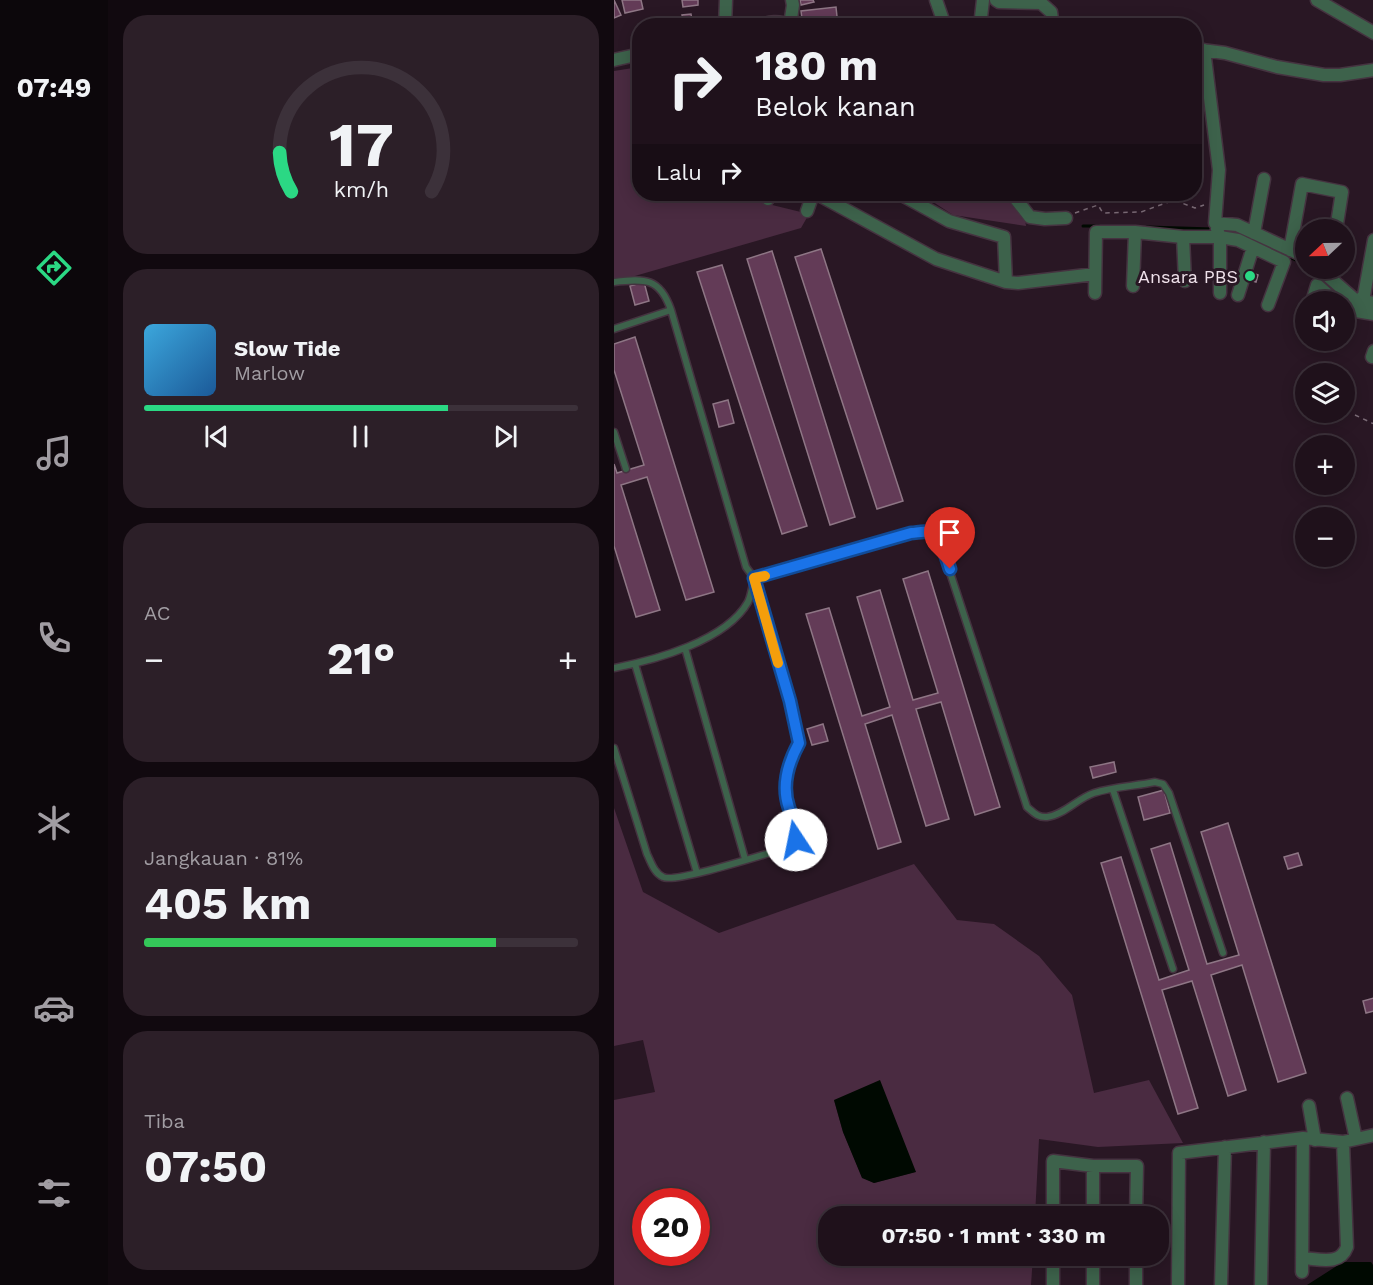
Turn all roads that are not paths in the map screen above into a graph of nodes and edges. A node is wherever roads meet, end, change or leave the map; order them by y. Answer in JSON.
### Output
{"nodes":[{"id":1,"x":726,"y":0,"type":"edge"},
{"id":2,"x":792,"y":0,"type":"edge"},
{"id":3,"x":936,"y":0,"type":"edge"},
{"id":4,"x":983,"y":0,"type":"edge"},
{"id":5,"x":996,"y":0,"type":"edge"},
{"id":6,"x":1317,"y":0,"type":"edge"},
{"id":7,"x":725,"y":18,"type":"edge"},
{"id":8,"x":791,"y":18,"type":"edge"},
{"id":9,"x":942,"y":18,"type":"edge"},
{"id":10,"x":981,"y":18,"type":"edge"},
{"id":11,"x":1052,"y":18,"type":"edge"},
{"id":12,"x":1373,"y":33,"type":"edge"},
{"id":13,"x":1202,"y":50,"type":"edge"},
{"id":14,"x":632,"y":56,"type":"edge"},
{"id":15,"x":614,"y":60,"type":"edge"},
{"id":16,"x":1202,"y":68,"type":"edge"},
{"id":17,"x":1373,"y":70,"type":"edge"},
{"id":18,"x":1264,"y":178,"type":"dead end"},
{"id":19,"x":812,"y":201,"type":"edge"},
{"id":20,"x":828,"y":201,"type":"edge"},
{"id":21,"x":913,"y":201,"type":"edge"},
{"id":22,"x":1017,"y":201,"type":"edge"},
{"id":23,"x":807,"y":211,"type":"dead end"},
{"id":24,"x":1066,"y":218,"type":"road end"},
{"id":25,"x":1296,"y":219,"type":"edge"},
{"id":26,"x":1338,"y":219,"type":"edge"},
{"id":27,"x":1295,"y":222,"type":"edge"},
{"id":28,"x":1215,"y":223,"type":"junction"},
{"id":29,"x":1135,"y":232,"type":"junction"},
{"id":30,"x":1254,"y":233,"type":"junction"},
{"id":31,"x":1184,"y":237,"type":"junction"},
{"id":32,"x":1220,"y":237,"type":"junction"},
{"id":33,"x":1373,"y":240,"type":"edge"},
{"id":34,"x":1253,"y":247,"type":"junction"},
{"id":35,"x":1290,"y":250,"type":"junction"},
{"id":36,"x":1295,"y":252,"type":"edge"},
{"id":37,"x":1095,"y":274,"type":"junction"},
{"id":38,"x":1335,"y":279,"type":"edge"},
{"id":39,"x":1184,"y":281,"type":"dead end"},
{"id":40,"x":614,"y":282,"type":"edge"},
{"id":41,"x":1006,"y":282,"type":"junction"},
{"id":42,"x":1133,"y":286,"type":"dead end"},
{"id":43,"x":1315,"y":291,"type":"edge"},
{"id":44,"x":1324,"y":291,"type":"edge"},
{"id":45,"x":1095,"y":293,"type":"dead end"},
{"id":46,"x":1220,"y":293,"type":"dead end"},
{"id":47,"x":1238,"y":295,"type":"dead end"},
{"id":48,"x":1368,"y":302,"type":"edge"},
{"id":49,"x":1268,"y":304,"type":"dead end"},
{"id":50,"x":671,"y":310,"type":"junction"},
{"id":51,"x":1355,"y":311,"type":"edge"},
{"id":52,"x":1373,"y":314,"type":"edge"},
{"id":53,"x":614,"y":329,"type":"edge"},
{"id":54,"x":614,"y":432,"type":"edge"},
{"id":55,"x":626,"y":469,"type":"dead end"},
{"id":56,"x":754,"y":578,"type":"junction"},
{"id":57,"x":685,"y":648,"type":"junction"},
{"id":58,"x":635,"y":664,"type":"junction"},
{"id":59,"x":614,"y":668,"type":"edge"},
{"id":60,"x":614,"y":748,"type":"edge"},
{"id":61,"x":1113,"y":790,"type":"junction"},
{"id":62,"x":745,"y":859,"type":"junction"},
{"id":63,"x":697,"y":873,"type":"junction"},
{"id":64,"x":1223,"y":952,"type":"dead end"},
{"id":65,"x":1173,"y":969,"type":"dead end"},
{"id":66,"x":1348,"y":1098,"type":"dead end"},
{"id":67,"x":1309,"y":1106,"type":"dead end"},
{"id":68,"x":1373,"y":1135,"type":"edge"},
{"id":69,"x":1309,"y":1139,"type":"junction"},
{"id":70,"x":1356,"y":1139,"type":"junction"},
{"id":71,"x":1264,"y":1142,"type":"junction"},
{"id":72,"x":1343,"y":1142,"type":"junction"},
{"id":73,"x":1224,"y":1148,"type":"junction"},
{"id":74,"x":1094,"y":1166,"type":"junction"},
{"id":75,"x":1053,"y":1206,"type":"edge"},
{"id":76,"x":1093,"y":1206,"type":"edge"},
{"id":77,"x":1136,"y":1206,"type":"edge"},
{"id":78,"x":1302,"y":1258,"type":"junction"},
{"id":79,"x":1053,"y":1266,"type":"edge"},
{"id":80,"x":1093,"y":1266,"type":"edge"},
{"id":81,"x":1136,"y":1266,"type":"edge"},
{"id":82,"x":1302,"y":1272,"type":"dead end"},
{"id":83,"x":1052,"y":1285,"type":"edge"},
{"id":84,"x":1093,"y":1285,"type":"edge"},
{"id":85,"x":1136,"y":1285,"type":"edge"},
{"id":86,"x":1178,"y":1285,"type":"edge"},
{"id":87,"x":1221,"y":1285,"type":"edge"},
{"id":88,"x":1261,"y":1285,"type":"edge"}],
"edges":[{"from":1,"to":7,"type":"street"},
{"from":2,"to":8,"type":"street"},
{"from":3,"to":9,"type":"street"},
{"from":4,"to":10,"type":"street"},
{"from":5,"to":11,"type":"street"},
{"from":6,"to":12,"type":"street"},
{"from":13,"to":17,"type":"street"},
{"from":14,"to":15,"type":"street"},
{"from":16,"to":28,"type":"street"},
{"from":18,"to":30,"type":"street"},
{"from":19,"to":23,"type":"street"},
{"from":20,"to":41,"type":"street"},
{"from":21,"to":41,"type":"street"},
{"from":22,"to":24,"type":"street"},
{"from":25,"to":26,"type":"street"},
{"from":27,"to":35,"type":"street"},
{"from":28,"to":30,"type":"street"},
{"from":28,"to":32,"type":"street"},
{"from":29,"to":31,"type":"street"},
{"from":29,"to":37,"type":"street"},
{"from":29,"to":42,"type":"street"},
{"from":30,"to":35,"type":"street"},
{"from":31,"to":32,"type":"street"},
{"from":31,"to":39,"type":"street"},
{"from":32,"to":34,"type":"street"},
{"from":32,"to":46,"type":"street"},
{"from":33,"to":48,"type":"street"},
{"from":34,"to":47,"type":"street"},
{"from":34,"to":49,"type":"street"},
{"from":35,"to":36,"type":"street"},
{"from":37,"to":41,"type":"street"},
{"from":37,"to":45,"type":"street"},
{"from":38,"to":48,"type":"street"},
{"from":40,"to":50,"type":"lane"},
{"from":43,"to":44,"type":"street"},
{"from":50,"to":53,"type":"lane"},
{"from":50,"to":56,"type":"lane"},
{"from":51,"to":52,"type":"street"},
{"from":54,"to":55,"type":"lane"},
{"from":56,"to":57,"type":"lane"},
{"from":56,"to":61,"type":"lane"},
{"from":56,"to":62,"type":"lane"},
{"from":57,"to":58,"type":"lane"},
{"from":57,"to":62,"type":"lane"},
{"from":58,"to":59,"type":"lane"},
{"from":58,"to":63,"type":"lane"},
{"from":60,"to":63,"type":"lane"},
{"from":61,"to":64,"type":"lane"},
{"from":61,"to":65,"type":"lane"},
{"from":62,"to":63,"type":"lane"},
{"from":66,"to":70,"type":"street"},
{"from":67,"to":69,"type":"street"},
{"from":68,"to":70,"type":"street"},
{"from":69,"to":71,"type":"street"},
{"from":69,"to":72,"type":"street"},
{"from":69,"to":78,"type":"street"},
{"from":70,"to":72,"type":"street"},
{"from":71,"to":73,"type":"street"},
{"from":71,"to":88,"type":"street"},
{"from":72,"to":78,"type":"street"},
{"from":73,"to":86,"type":"street"},
{"from":73,"to":87,"type":"street"},
{"from":74,"to":75,"type":"street"},
{"from":74,"to":76,"type":"street"},
{"from":74,"to":77,"type":"street"},
{"from":78,"to":82,"type":"street"},
{"from":79,"to":83,"type":"street"},
{"from":80,"to":84,"type":"street"},
{"from":81,"to":85,"type":"street"}]}
